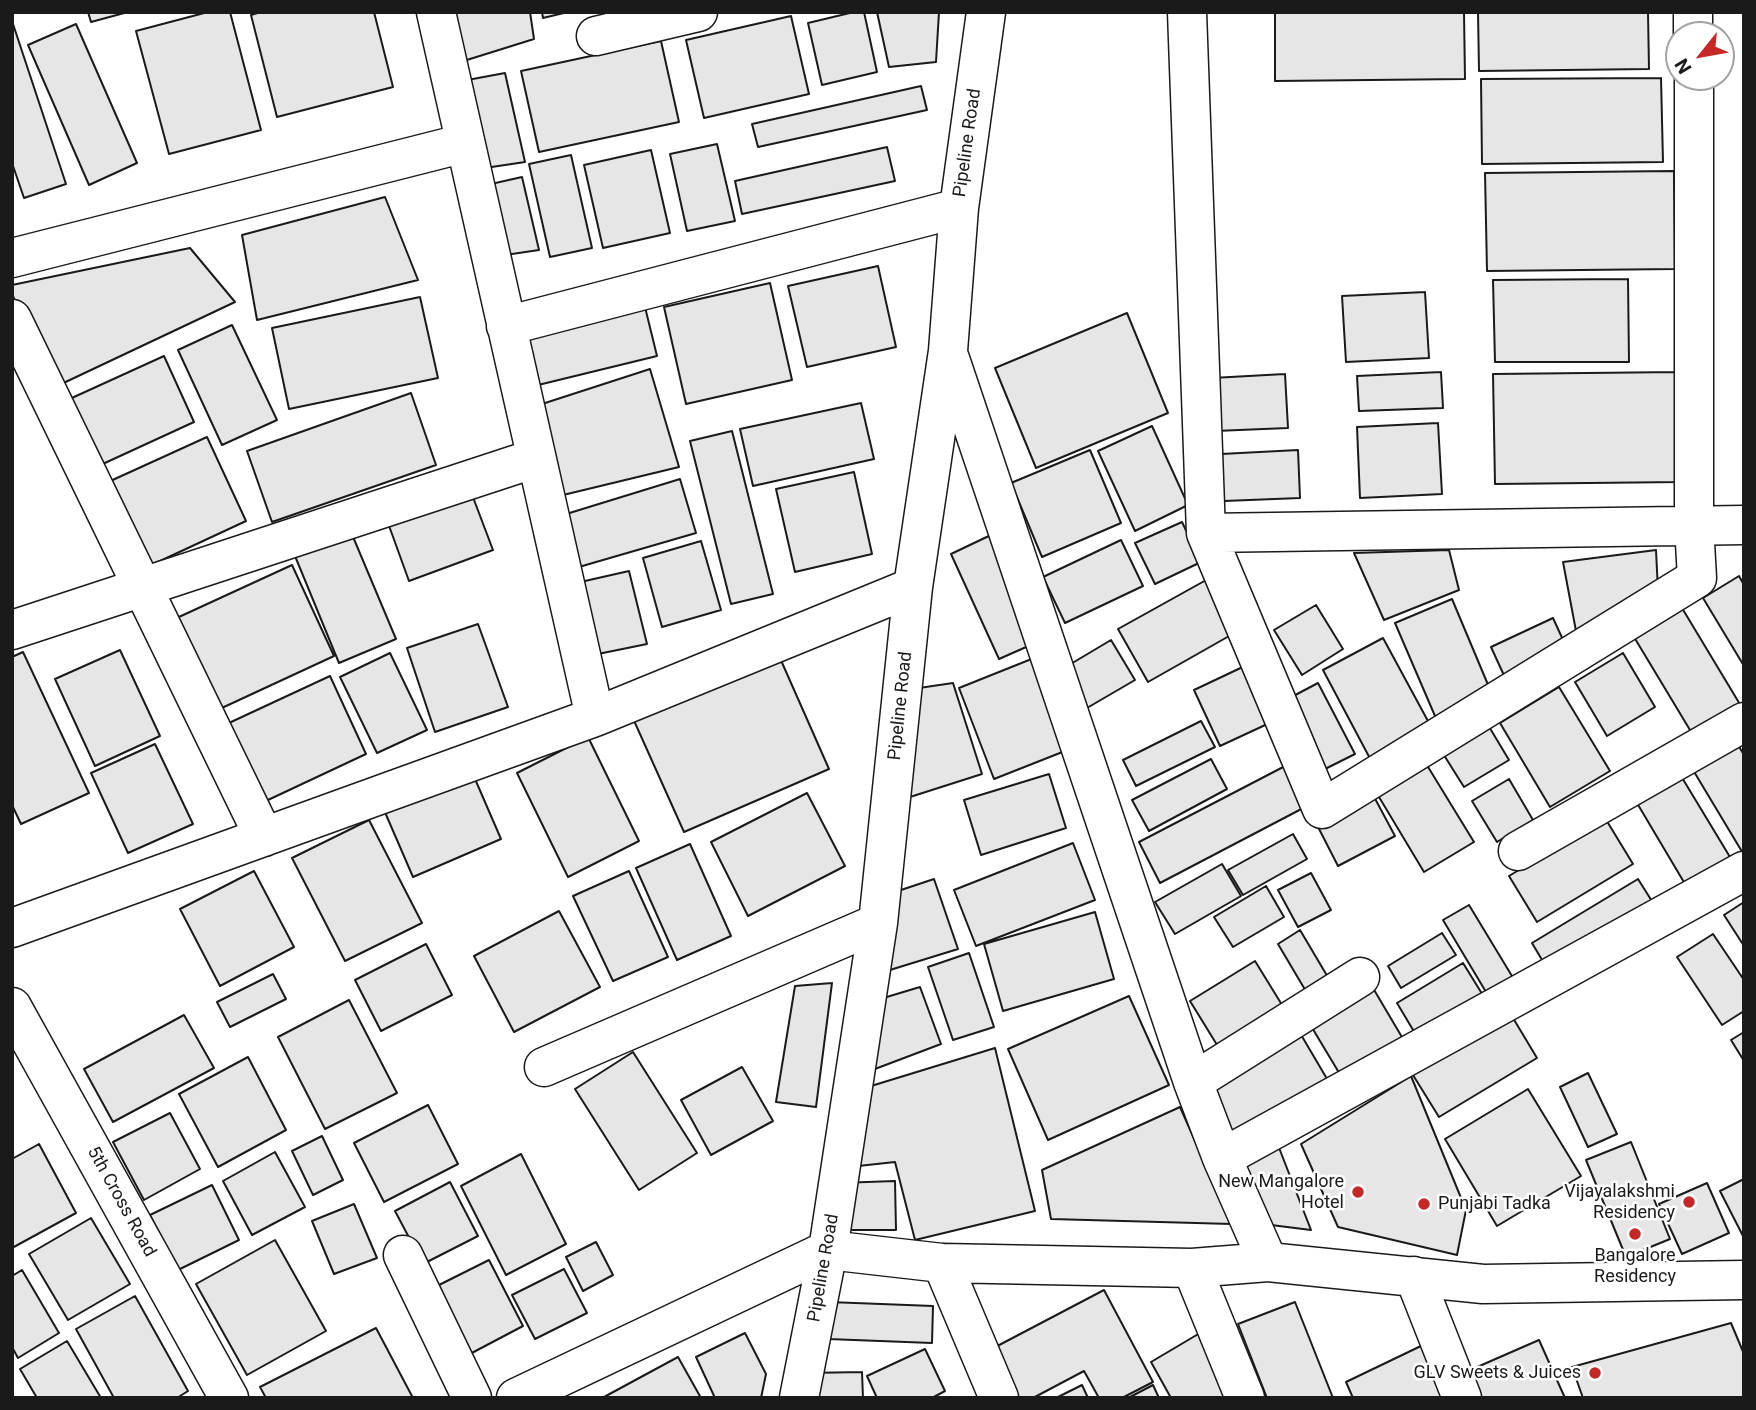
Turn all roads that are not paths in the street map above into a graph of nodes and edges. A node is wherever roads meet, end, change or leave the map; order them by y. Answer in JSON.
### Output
{"nodes":[{"id":1,"x":436,"y":12,"type":"edge"},
{"id":2,"x":698,"y":12,"type":"edge"},
{"id":3,"x":986,"y":12,"type":"edge"},
{"id":4,"x":1187,"y":12,"type":"edge"},
{"id":5,"x":596,"y":36,"type":"dead end"},
{"id":6,"x":1693,"y":91,"type":"edge"},
{"id":7,"x":465,"y":144,"type":"junction"},
{"id":8,"x":959,"y":208,"type":"junction"},
{"id":9,"x":12,"y":258,"type":"edge"},
{"id":10,"x":12,"y":319,"type":"edge"},
{"id":11,"x":506,"y":326,"type":"junction"},
{"id":12,"x":948,"y":351,"type":"junction"},
{"id":13,"x":536,"y":458,"type":"junction"},
{"id":14,"x":1694,"y":525,"type":"junction"},
{"id":15,"x":1743,"y":526,"type":"edge"},
{"id":16,"x":1206,"y":533,"type":"junction"},
{"id":17,"x":144,"y":587,"type":"junction"},
{"id":18,"x":913,"y":587,"type":"junction"},
{"id":19,"x":12,"y":630,"type":"edge"},
{"id":20,"x":595,"y":717,"type":"junction"},
{"id":21,"x":1744,"y":722,"type":"edge"},
{"id":22,"x":264,"y":837,"type":"junction"},
{"id":23,"x":1518,"y":852,"type":"dead end"},
{"id":24,"x":1744,"y":872,"type":"edge"},
{"id":25,"x":878,"y":923,"type":"junction"},
{"id":26,"x":12,"y":928,"type":"edge"},
{"id":27,"x":1360,"y":977,"type":"dead end"},
{"id":28,"x":12,"y":1007,"type":"edge"},
{"id":29,"x":544,"y":1067,"type":"dead end"},
{"id":30,"x":1193,"y":1082,"type":"junction"},
{"id":31,"x":1222,"y":1158,"type":"junction"},
{"id":32,"x":828,"y":1250,"type":"junction"},
{"id":33,"x":404,"y":1255,"type":"dead end"},
{"id":34,"x":1268,"y":1262,"type":"junction"},
{"id":35,"x":942,"y":1263,"type":"junction"},
{"id":36,"x":1192,"y":1268,"type":"junction"},
{"id":37,"x":1414,"y":1276,"type":"junction"},
{"id":38,"x":1744,"y":1280,"type":"edge"},
{"id":39,"x":229,"y":1398,"type":"edge"},
{"id":40,"x":471,"y":1398,"type":"edge"},
{"id":41,"x":516,"y":1398,"type":"edge"},
{"id":42,"x":799,"y":1398,"type":"edge"},
{"id":43,"x":999,"y":1398,"type":"edge"},
{"id":44,"x":1245,"y":1398,"type":"edge"},
{"id":45,"x":1462,"y":1398,"type":"edge"}],
"edges":[{"from":1,"to":7,"type":"street"},
{"from":2,"to":5,"type":"street"},
{"from":3,"to":8,"type":"street","name":"Pipeline Road"},
{"from":4,"to":16,"type":"street"},
{"from":6,"to":14,"type":"street"},
{"from":7,"to":9,"type":"street"},
{"from":7,"to":11,"type":"street"},
{"from":8,"to":11,"type":"street"},
{"from":8,"to":12,"type":"street","name":"Pipeline Road"},
{"from":10,"to":17,"type":"street"},
{"from":11,"to":13,"type":"street"},
{"from":12,"to":18,"type":"street","name":"Pipeline Road"},
{"from":12,"to":30,"type":"street"},
{"from":13,"to":17,"type":"street"},
{"from":13,"to":20,"type":"street"},
{"from":14,"to":15,"type":"street"},
{"from":14,"to":16,"type":"street"},
{"from":14,"to":16,"type":"street"},
{"from":17,"to":19,"type":"street"},
{"from":17,"to":22,"type":"street"},
{"from":18,"to":20,"type":"street"},
{"from":18,"to":25,"type":"street","name":"Pipeline Road"},
{"from":20,"to":22,"type":"street"},
{"from":21,"to":23,"type":"street"},
{"from":22,"to":26,"type":"street"},
{"from":24,"to":31,"type":"street"},
{"from":25,"to":29,"type":"street"},
{"from":25,"to":32,"type":"street","name":"Pipeline Road"},
{"from":27,"to":30,"type":"street"},
{"from":28,"to":39,"type":"street","name":"5th Cross Road"},
{"from":30,"to":31,"type":"street"},
{"from":31,"to":34,"type":"street"},
{"from":32,"to":35,"type":"street"},
{"from":32,"to":41,"type":"street"},
{"from":32,"to":42,"type":"street","name":"Pipeline Road"},
{"from":33,"to":40,"type":"street"},
{"from":34,"to":36,"type":"street"},
{"from":34,"to":37,"type":"street"},
{"from":35,"to":36,"type":"street"},
{"from":35,"to":43,"type":"street"},
{"from":36,"to":44,"type":"street"},
{"from":37,"to":38,"type":"street"},
{"from":37,"to":45,"type":"street"}]}
